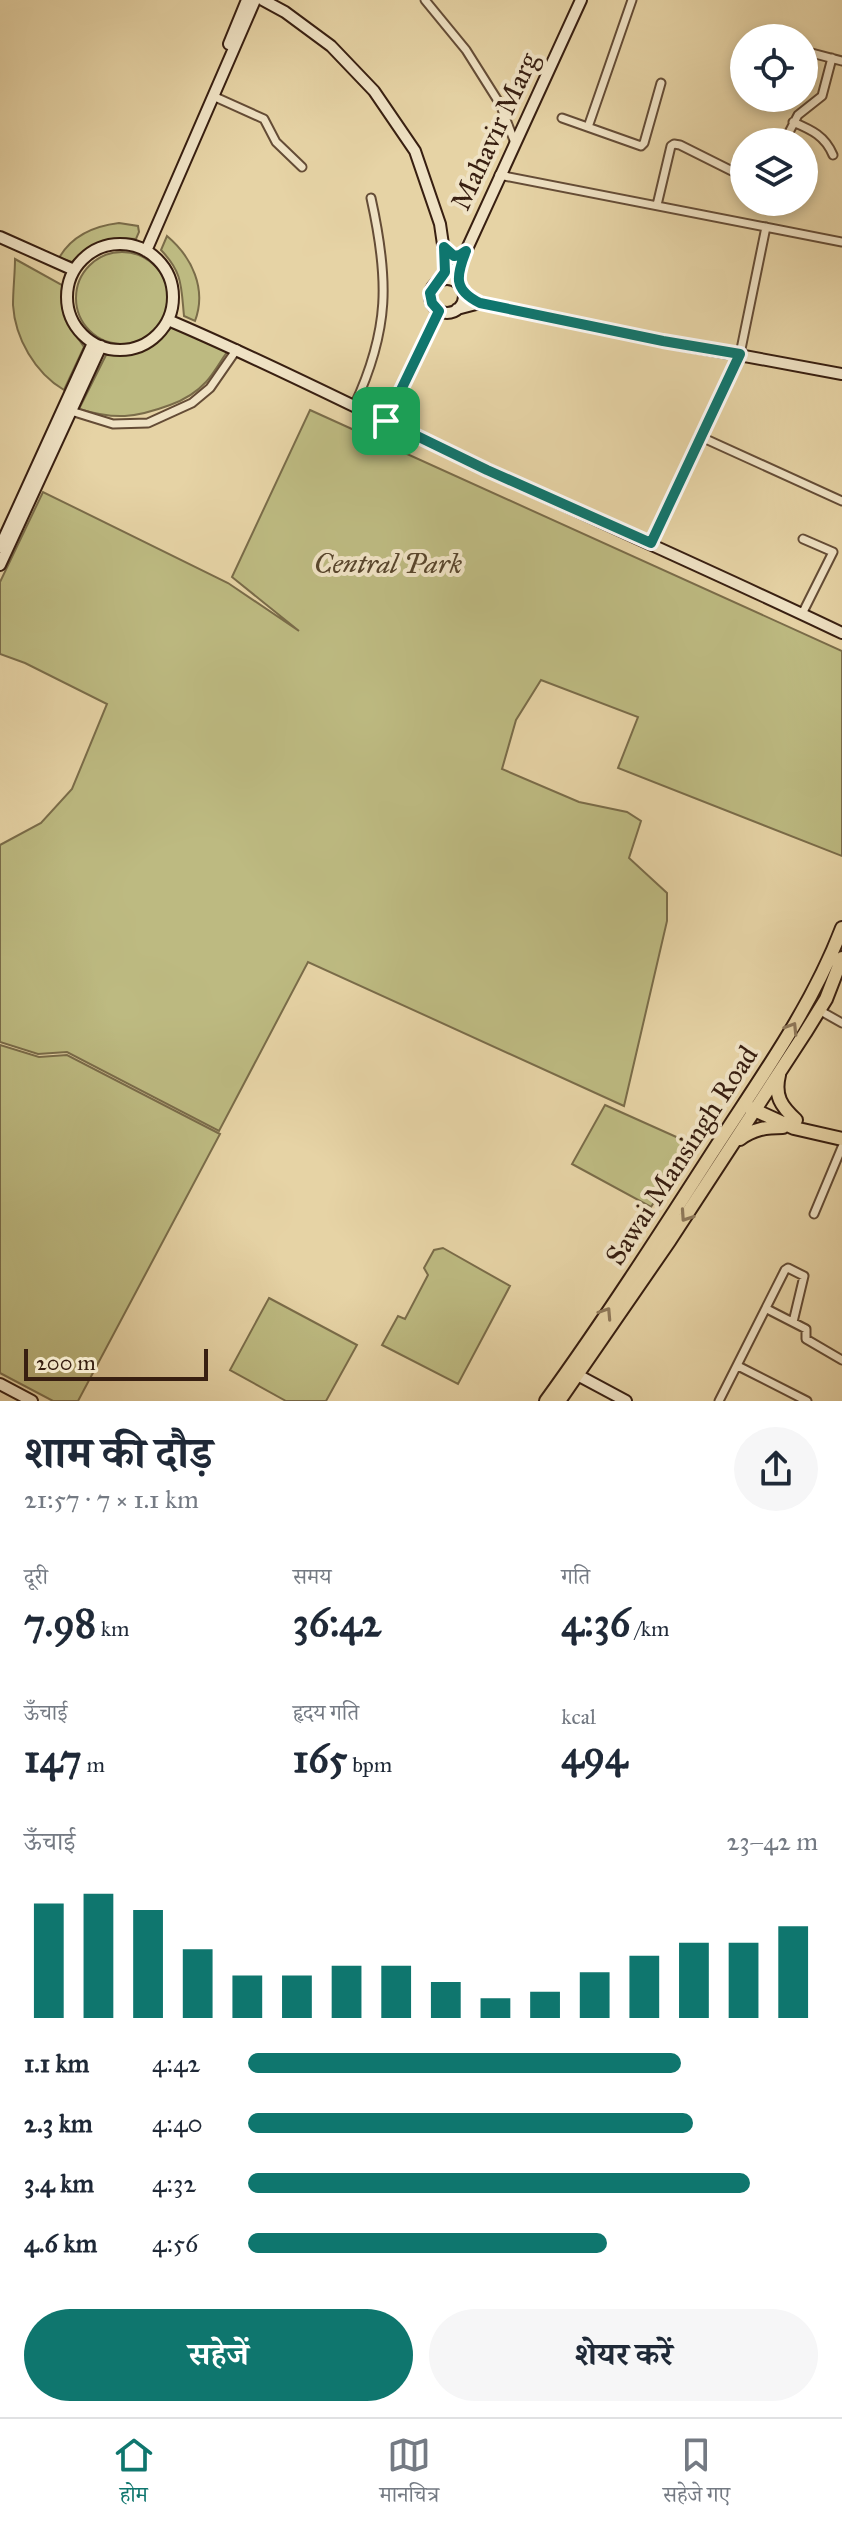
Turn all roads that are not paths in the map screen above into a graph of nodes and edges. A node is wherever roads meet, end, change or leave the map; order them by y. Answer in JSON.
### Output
{"nodes":[{"id":1,"x":247,"y":0,"type":"edge"},
{"id":2,"x":255,"y":0,"type":"edge"},
{"id":3,"x":263,"y":0,"type":"edge"},
{"id":4,"x":425,"y":0,"type":"edge"},
{"id":5,"x":581,"y":0,"type":"edge"},
{"id":6,"x":629,"y":1,"type":"edge"},
{"id":7,"x":818,"y":54,"type":"edge"},
{"id":8,"x":832,"y":58,"type":"junction"},
{"id":9,"x":842,"y":61,"type":"edge"},
{"id":10,"x":661,"y":83,"type":"dead end"},
{"id":11,"x":213,"y":96,"type":"junction"},
{"id":12,"x":562,"y":118,"type":"dead end"},
{"id":13,"x":793,"y":122,"type":"junction"},
{"id":14,"x":588,"y":127,"type":"junction"},
{"id":15,"x":790,"y":128,"type":"edge"},
{"id":16,"x":515,"y":143,"type":"junction"},
{"id":17,"x":833,"y":155,"type":"dead end"},
{"id":18,"x":302,"y":167,"type":"dead end"},
{"id":19,"x":730,"y":170,"type":"edge"},
{"id":20,"x":499,"y":175,"type":"junction"},
{"id":21,"x":371,"y":198,"type":"dead end"},
{"id":22,"x":657,"y":205,"type":"junction"},
{"id":23,"x":766,"y":227,"type":"junction"},
{"id":24,"x":0,"y":239,"type":"edge"},
{"id":25,"x":842,"y":242,"type":"edge"},
{"id":26,"x":444,"y":247,"type":"junction"},
{"id":27,"x":144,"y":249,"type":"junction"},
{"id":28,"x":466,"y":251,"type":"junction"},
{"id":29,"x":73,"y":273,"type":"junction"},
{"id":30,"x":441,"y":280,"type":"junction"},
{"id":31,"x":461,"y":290,"type":"junction"},
{"id":32,"x":480,"y":303,"type":"junction"},
{"id":33,"x":457,"y":309,"type":"junction"},
{"id":34,"x":439,"y":311,"type":"junction"},
{"id":35,"x":168,"y":320,"type":"junction"},
{"id":36,"x":97,"y":345,"type":"junction"},
{"id":37,"x":237,"y":349,"type":"junction"},
{"id":38,"x":740,"y":354,"type":"junction"},
{"id":39,"x":842,"y":374,"type":"edge"},
{"id":40,"x":354,"y":406,"type":"junction"},
{"id":41,"x":71,"y":411,"type":"junction"},
{"id":42,"x":386,"y":421,"type":"junction"},
{"id":43,"x":699,"y":436,"type":"junction"},
{"id":44,"x":842,"y":501,"type":"edge"},
{"id":45,"x":803,"y":539,"type":"dead end"},
{"id":46,"x":651,"y":543,"type":"junction"},
{"id":47,"x":0,"y":547,"type":"edge"},
{"id":48,"x":1,"y":561,"type":"edge"},
{"id":49,"x":802,"y":614,"type":"junction"},
{"id":50,"x":842,"y":633,"type":"edge"},
{"id":51,"x":842,"y":928,"type":"edge"},
{"id":52,"x":842,"y":958,"type":"edge"},
{"id":53,"x":819,"y":1010,"type":"junction"},
{"id":54,"x":842,"y":1023,"type":"edge"},
{"id":55,"x":781,"y":1068,"type":"junction"},
{"id":56,"x":753,"y":1103,"type":"junction"},
{"id":57,"x":795,"y":1124,"type":"junction"},
{"id":58,"x":842,"y":1130,"type":"edge"},
{"id":59,"x":842,"y":1139,"type":"edge"},
{"id":60,"x":842,"y":1147,"type":"edge"},
{"id":61,"x":729,"y":1151,"type":"junction"},
{"id":62,"x":814,"y":1214,"type":"dead end"},
{"id":63,"x":767,"y":1309,"type":"junction"},
{"id":64,"x":793,"y":1322,"type":"junction"},
{"id":65,"x":842,"y":1360,"type":"edge"},
{"id":66,"x":738,"y":1366,"type":"junction"},
{"id":67,"x":573,"y":1373,"type":"junction"},
{"id":68,"x":0,"y":1384,"type":"edge"},
{"id":69,"x":32,"y":1401,"type":"edge"},
{"id":70,"x":546,"y":1401,"type":"edge"},
{"id":71,"x":559,"y":1401,"type":"edge"},
{"id":72,"x":626,"y":1401,"type":"edge"},
{"id":73,"x":719,"y":1401,"type":"edge"},
{"id":74,"x":807,"y":1401,"type":"edge"}],
"edges":[{"from":1,"to":27,"type":"street"},
{"from":2,"to":11,"type":"street"},
{"from":3,"to":26,"type":"street"},
{"from":4,"to":16,"type":"street"},
{"from":5,"to":16,"type":"street","name":"Mahavir Marg"},
{"from":6,"to":14,"type":"street"},
{"from":7,"to":8,"type":"street"},
{"from":8,"to":9,"type":"street"},
{"from":8,"to":13,"type":"street"},
{"from":10,"to":14,"type":"street"},
{"from":11,"to":18,"type":"street"},
{"from":11,"to":27,"type":"street"},
{"from":12,"to":14,"type":"street"},
{"from":13,"to":15,"type":"street"},
{"from":13,"to":17,"type":"street"},
{"from":16,"to":20,"type":"street","name":"Mahavir Marg"},
{"from":19,"to":22,"type":"street"},
{"from":20,"to":22,"type":"street"},
{"from":20,"to":28,"type":"street","name":"Mahavir Marg"},
{"from":21,"to":40,"type":"street"},
{"from":22,"to":23,"type":"street"},
{"from":23,"to":25,"type":"street"},
{"from":23,"to":38,"type":"street"},
{"from":24,"to":29,"type":"street"},
{"from":26,"to":28,"type":"street"},
{"from":26,"to":30,"type":"street"},
{"from":27,"to":29,"type":"street"},
{"from":27,"to":35,"type":"street"},
{"from":28,"to":31,"type":"street","name":"Mahavir Marg"},
{"from":29,"to":36,"type":"street"},
{"from":30,"to":31,"type":"street"},
{"from":30,"to":34,"type":"street"},
{"from":31,"to":32,"type":"street"},
{"from":31,"to":33,"type":"street"},
{"from":32,"to":33,"type":"street"},
{"from":32,"to":38,"type":"street"},
{"from":33,"to":34,"type":"street"},
{"from":34,"to":42,"type":"street"},
{"from":35,"to":36,"type":"street"},
{"from":35,"to":37,"type":"street"},
{"from":36,"to":41,"type":"street"},
{"from":36,"to":47,"type":"street"},
{"from":37,"to":40,"type":"street"},
{"from":37,"to":41,"type":"street"},
{"from":38,"to":39,"type":"street"},
{"from":38,"to":43,"type":"street"},
{"from":40,"to":42,"type":"street"},
{"from":41,"to":48,"type":"street"},
{"from":42,"to":46,"type":"street"},
{"from":43,"to":44,"type":"street"},
{"from":43,"to":46,"type":"street"},
{"from":45,"to":49,"type":"street"},
{"from":46,"to":49,"type":"street"},
{"from":49,"to":50,"type":"street"},
{"from":56,"to":51,"type":"main road","name":"Sawai Mansingh Road","one_way":true},
{"from":52,"to":53,"type":"main road"},
{"from":53,"to":54,"type":"street"},
{"from":53,"to":55,"type":"main road"},
{"from":55,"to":56,"type":"main road"},
{"from":55,"to":57,"type":"main road"},
{"from":56,"to":57,"type":"main road"},
{"from":56,"to":61,"type":"main road"},
{"from":67,"to":56,"type":"main road","name":"Sawai Mansingh Road","one_way":true},
{"from":57,"to":58,"type":"main road"},
{"from":57,"to":59,"type":"main road"},
{"from":57,"to":61,"type":"main road"},
{"from":60,"to":62,"type":"street"},
{"from":61,"to":67,"type":"main road","one_way":true},
{"from":63,"to":64,"type":"street"},
{"from":63,"to":64,"type":"street"},
{"from":63,"to":66,"type":"street"},
{"from":64,"to":65,"type":"street"},
{"from":66,"to":73,"type":"street"},
{"from":66,"to":74,"type":"street"},
{"from":67,"to":70,"type":"main road","name":"Sawai Mansingh Road"},
{"from":67,"to":71,"type":"main road"},
{"from":67,"to":72,"type":"street"},
{"from":68,"to":69,"type":"street"}]}
